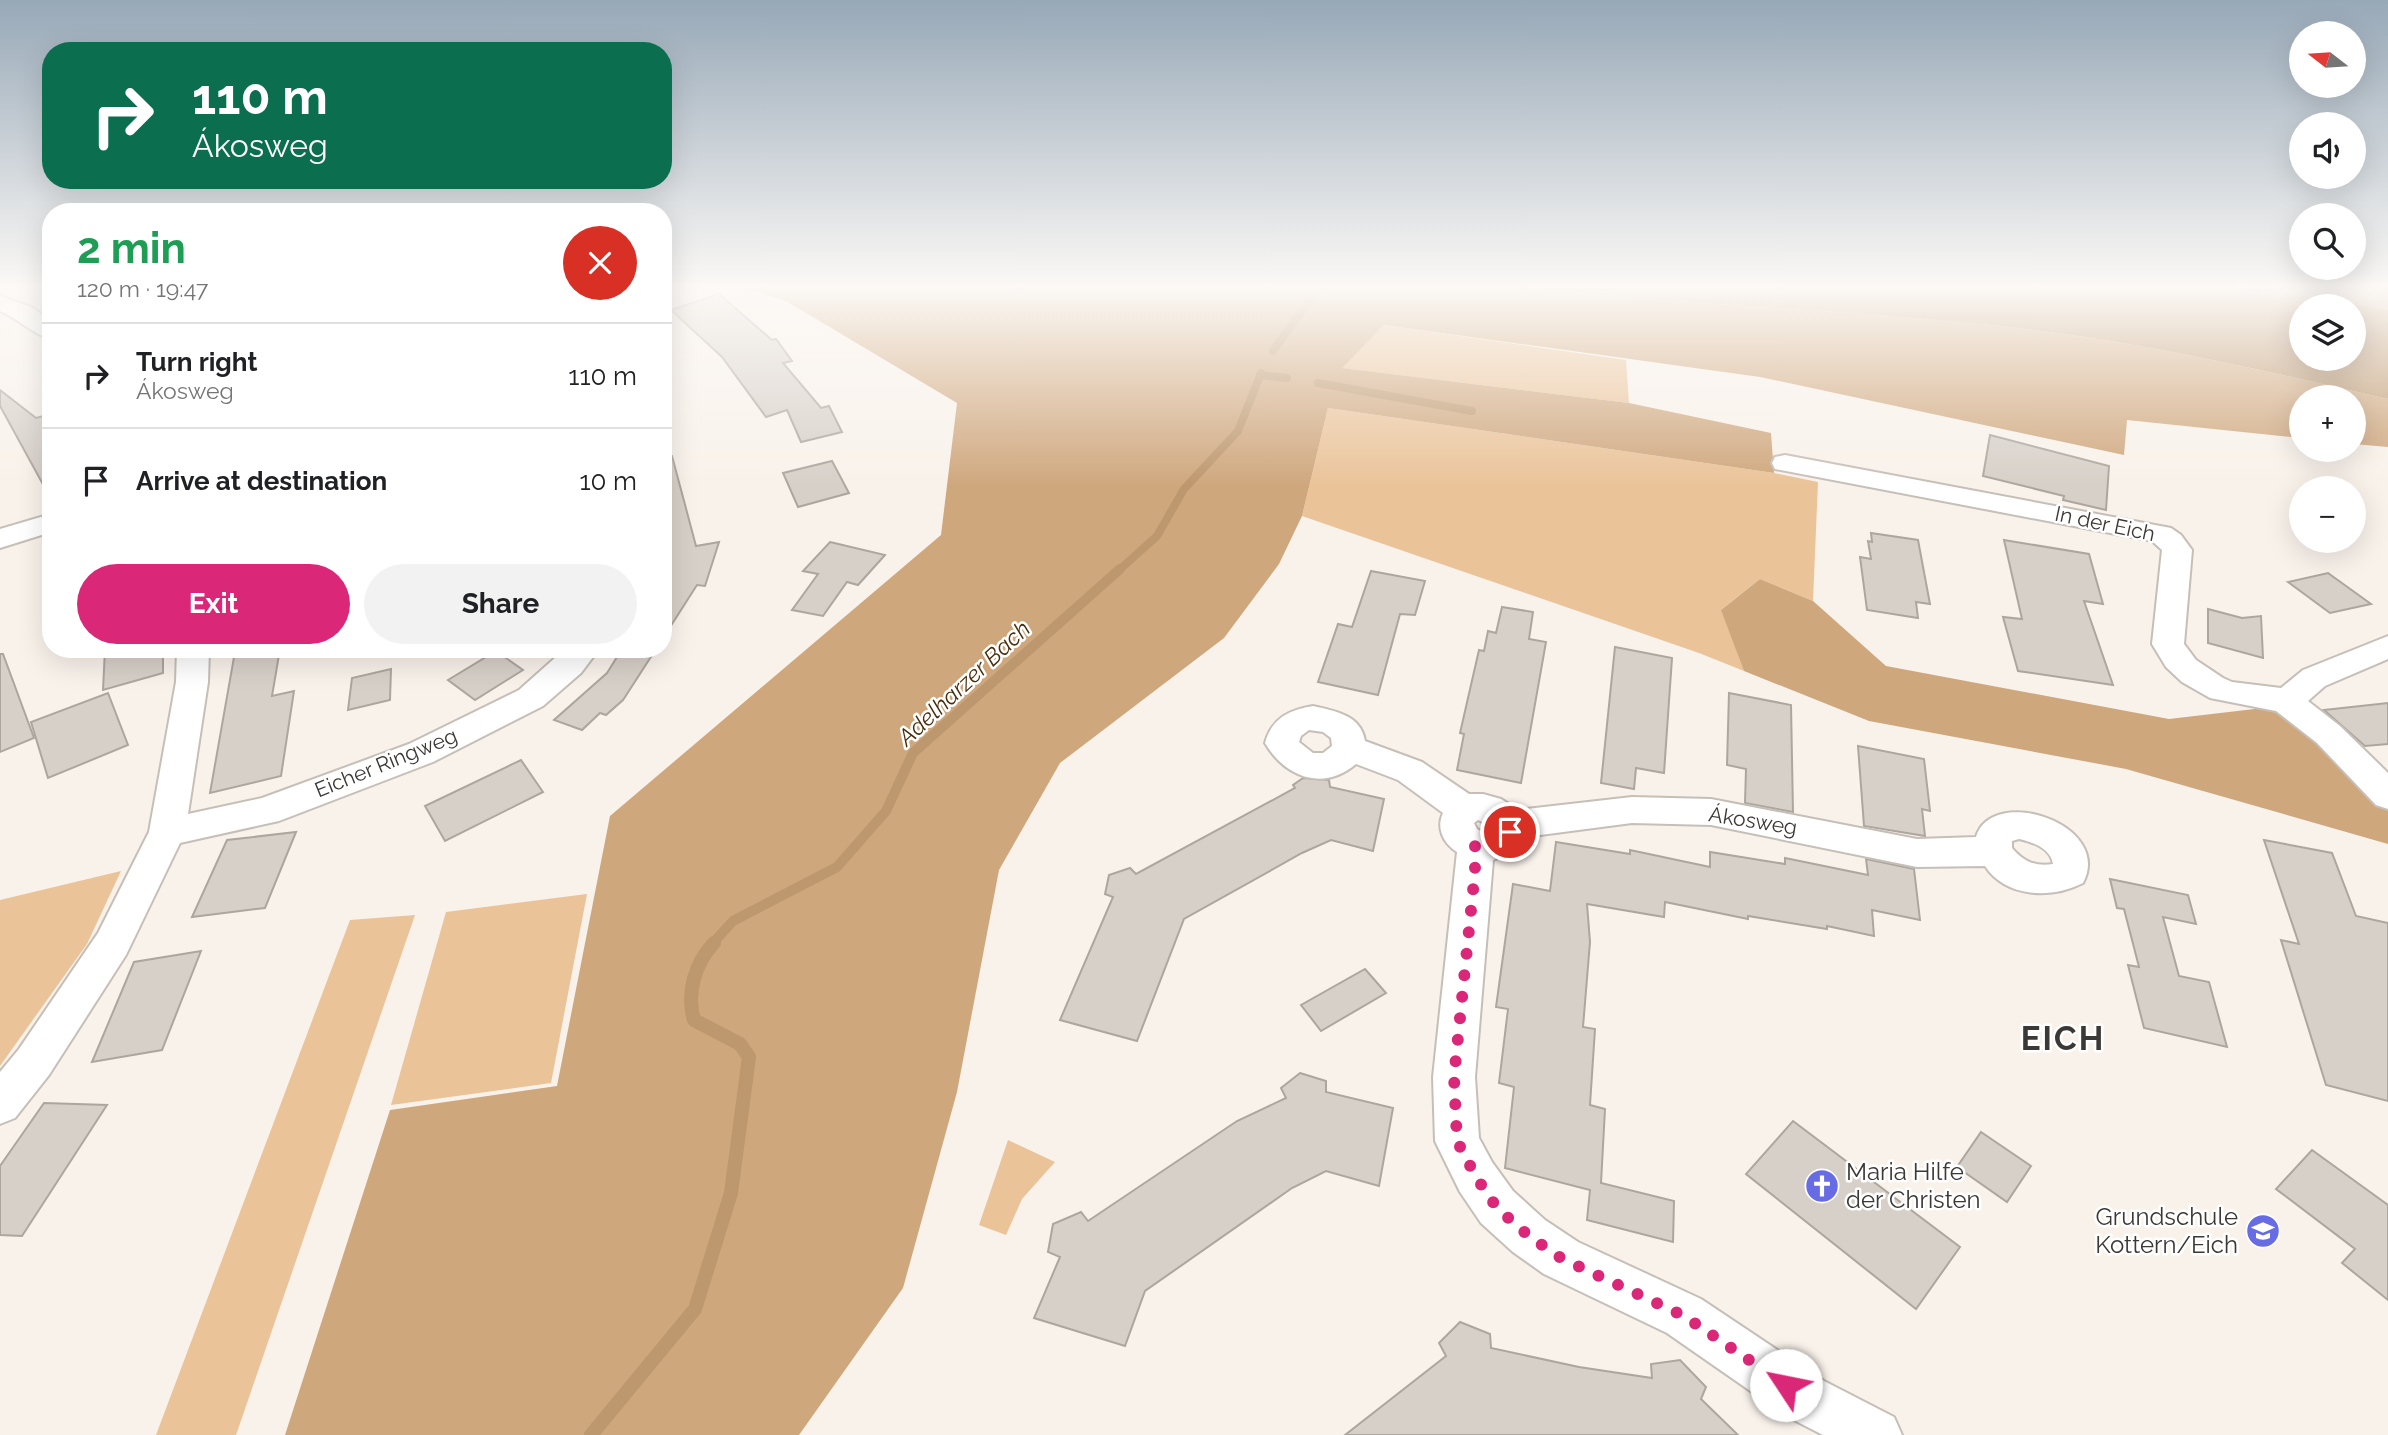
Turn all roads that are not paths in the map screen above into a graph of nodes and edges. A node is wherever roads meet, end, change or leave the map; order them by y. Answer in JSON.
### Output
{"nodes":[{"id":1,"x":1785,"y":463,"type":"dead end"},
{"id":2,"x":42,"y":525,"type":"edge"},
{"id":3,"x":0,"y":539,"type":"edge"},
{"id":4,"x":2387,"y":648,"type":"edge"},
{"id":5,"x":193,"y":658,"type":"edge"},
{"id":6,"x":576,"y":658,"type":"edge"},
{"id":7,"x":2286,"y":702,"type":"junction"},
{"id":8,"x":1349,"y":748,"type":"dead end"},
{"id":9,"x":2388,"y":796,"type":"edge"},
{"id":10,"x":1483,"y":827,"type":"junction"},
{"id":11,"x":167,"y":832,"type":"junction"},
{"id":12,"x":1996,"y":851,"type":"dead end"},
{"id":13,"x":0,"y":1104,"type":"edge"},
{"id":14,"x":1876,"y":1435,"type":"edge"}],
"edges":[{"from":1,"to":7,"type":"street","name":"In der Eich"},
{"from":2,"to":3,"type":"street"},
{"from":4,"to":7,"type":"street"},
{"from":5,"to":11,"type":"street"},
{"from":6,"to":11,"type":"street","name":"Eicher Ringweg"},
{"from":7,"to":9,"type":"street","name":"In der Eich"},
{"from":8,"to":10,"type":"street"},
{"from":10,"to":12,"type":"street","name":"Ákosweg"},
{"from":10,"to":14,"type":"street"},
{"from":11,"to":13,"type":"street"}]}
